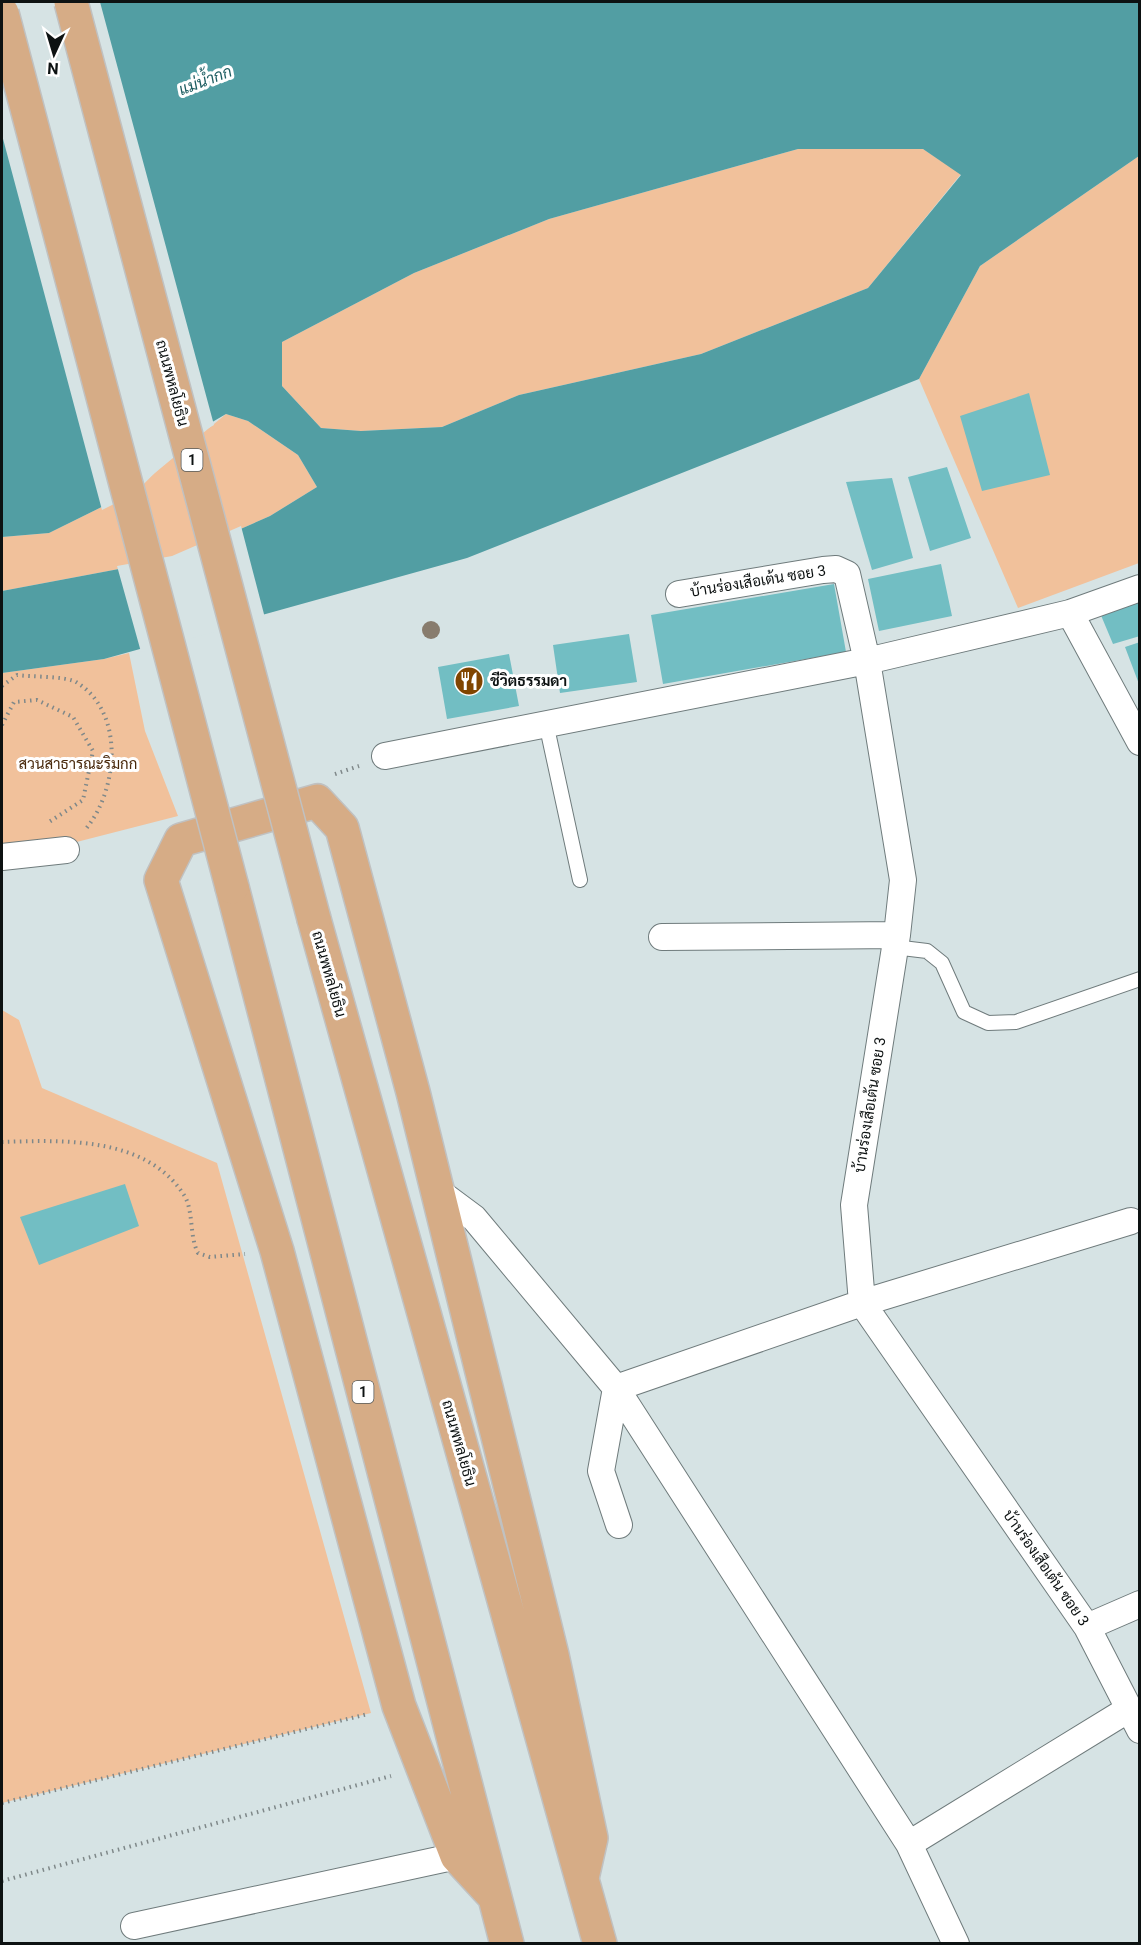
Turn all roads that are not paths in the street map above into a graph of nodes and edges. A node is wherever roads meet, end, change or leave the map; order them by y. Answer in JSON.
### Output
{"nodes":[{"id":1,"x":71,"y":2,"type":"edge"},
{"id":2,"x":2,"y":13,"type":"edge"},
{"id":3,"x":1140,"y":588,"type":"edge"},
{"id":4,"x":679,"y":594,"type":"dead end"},
{"id":5,"x":1070,"y":613,"type":"junction"},
{"id":6,"x":867,"y":661,"type":"junction"},
{"id":7,"x":546,"y":723,"type":"junction"},
{"id":8,"x":1140,"y":742,"type":"edge"},
{"id":9,"x":385,"y":756,"type":"road end"},
{"id":10,"x":66,"y":850,"type":"road end"},
{"id":11,"x":2,"y":857,"type":"edge"},
{"id":12,"x":580,"y":880,"type":"dead end"},
{"id":13,"x":662,"y":938,"type":"dead end"},
{"id":14,"x":895,"y":941,"type":"junction"},
{"id":15,"x":1140,"y":979,"type":"edge"},
{"id":16,"x":435,"y":1189,"type":"junction"},
{"id":17,"x":1131,"y":1221,"type":"dead end"},
{"id":18,"x":862,"y":1303,"type":"junction"},
{"id":19,"x":616,"y":1388,"type":"junction"},
{"id":20,"x":619,"y":1525,"type":"dead end"},
{"id":21,"x":1140,"y":1604,"type":"edge"},
{"id":22,"x":1087,"y":1627,"type":"junction"},
{"id":23,"x":1134,"y":1720,"type":"edge"},
{"id":24,"x":909,"y":1844,"type":"junction"},
{"id":25,"x":457,"y":1856,"type":"junction"},
{"id":26,"x":582,"y":1878,"type":"junction"},
{"id":27,"x":494,"y":1896,"type":"junction"},
{"id":28,"x":134,"y":1926,"type":"dead end"},
{"id":29,"x":507,"y":1944,"type":"edge"},
{"id":30,"x":600,"y":1944,"type":"edge"},
{"id":31,"x":956,"y":1944,"type":"edge"}],
"edges":[{"from":1,"to":26,"type":"main road","name":"ถนนพหลโยธิน","number":"1","bridge":true},
{"from":2,"to":27,"type":"main road","number":"1","bridge":true},
{"from":3,"to":5,"type":"street"},
{"from":4,"to":6,"type":"street","name":"บ้านร่องเสือเต้น ซอย 3"},
{"from":5,"to":6,"type":"street"},
{"from":5,"to":8,"type":"street"},
{"from":6,"to":7,"type":"street"},
{"from":6,"to":14,"type":"street","name":"บ้านร่องเสือเต้น ซอย 3"},
{"from":7,"to":9,"type":"street"},
{"from":7,"to":12,"type":"lane"},
{"from":10,"to":11,"type":"street"},
{"from":13,"to":14,"type":"street"},
{"from":14,"to":15,"type":"lane"},
{"from":14,"to":18,"type":"street","name":"บ้านร่องเสือเต้น ซอย 3"},
{"from":16,"to":19,"type":"street"},
{"from":16,"to":25,"type":"main road"},
{"from":16,"to":26,"type":"main road"},
{"from":17,"to":18,"type":"street"},
{"from":18,"to":19,"type":"street"},
{"from":18,"to":22,"type":"street","name":"บ้านร่องเสือเต้น ซอย 3"},
{"from":19,"to":20,"type":"street"},
{"from":19,"to":24,"type":"street"},
{"from":21,"to":22,"type":"street"},
{"from":22,"to":23,"type":"street","name":"บ้านร่องเสือเต้น ซอย 3"},
{"from":23,"to":24,"type":"street"},
{"from":24,"to":31,"type":"street"},
{"from":25,"to":27,"type":"main road"},
{"from":25,"to":28,"type":"street"},
{"from":26,"to":30,"type":"main road","name":"ถนนพหลโยธิน","number":"1"},
{"from":27,"to":29,"type":"main road","number":"1"}]}
